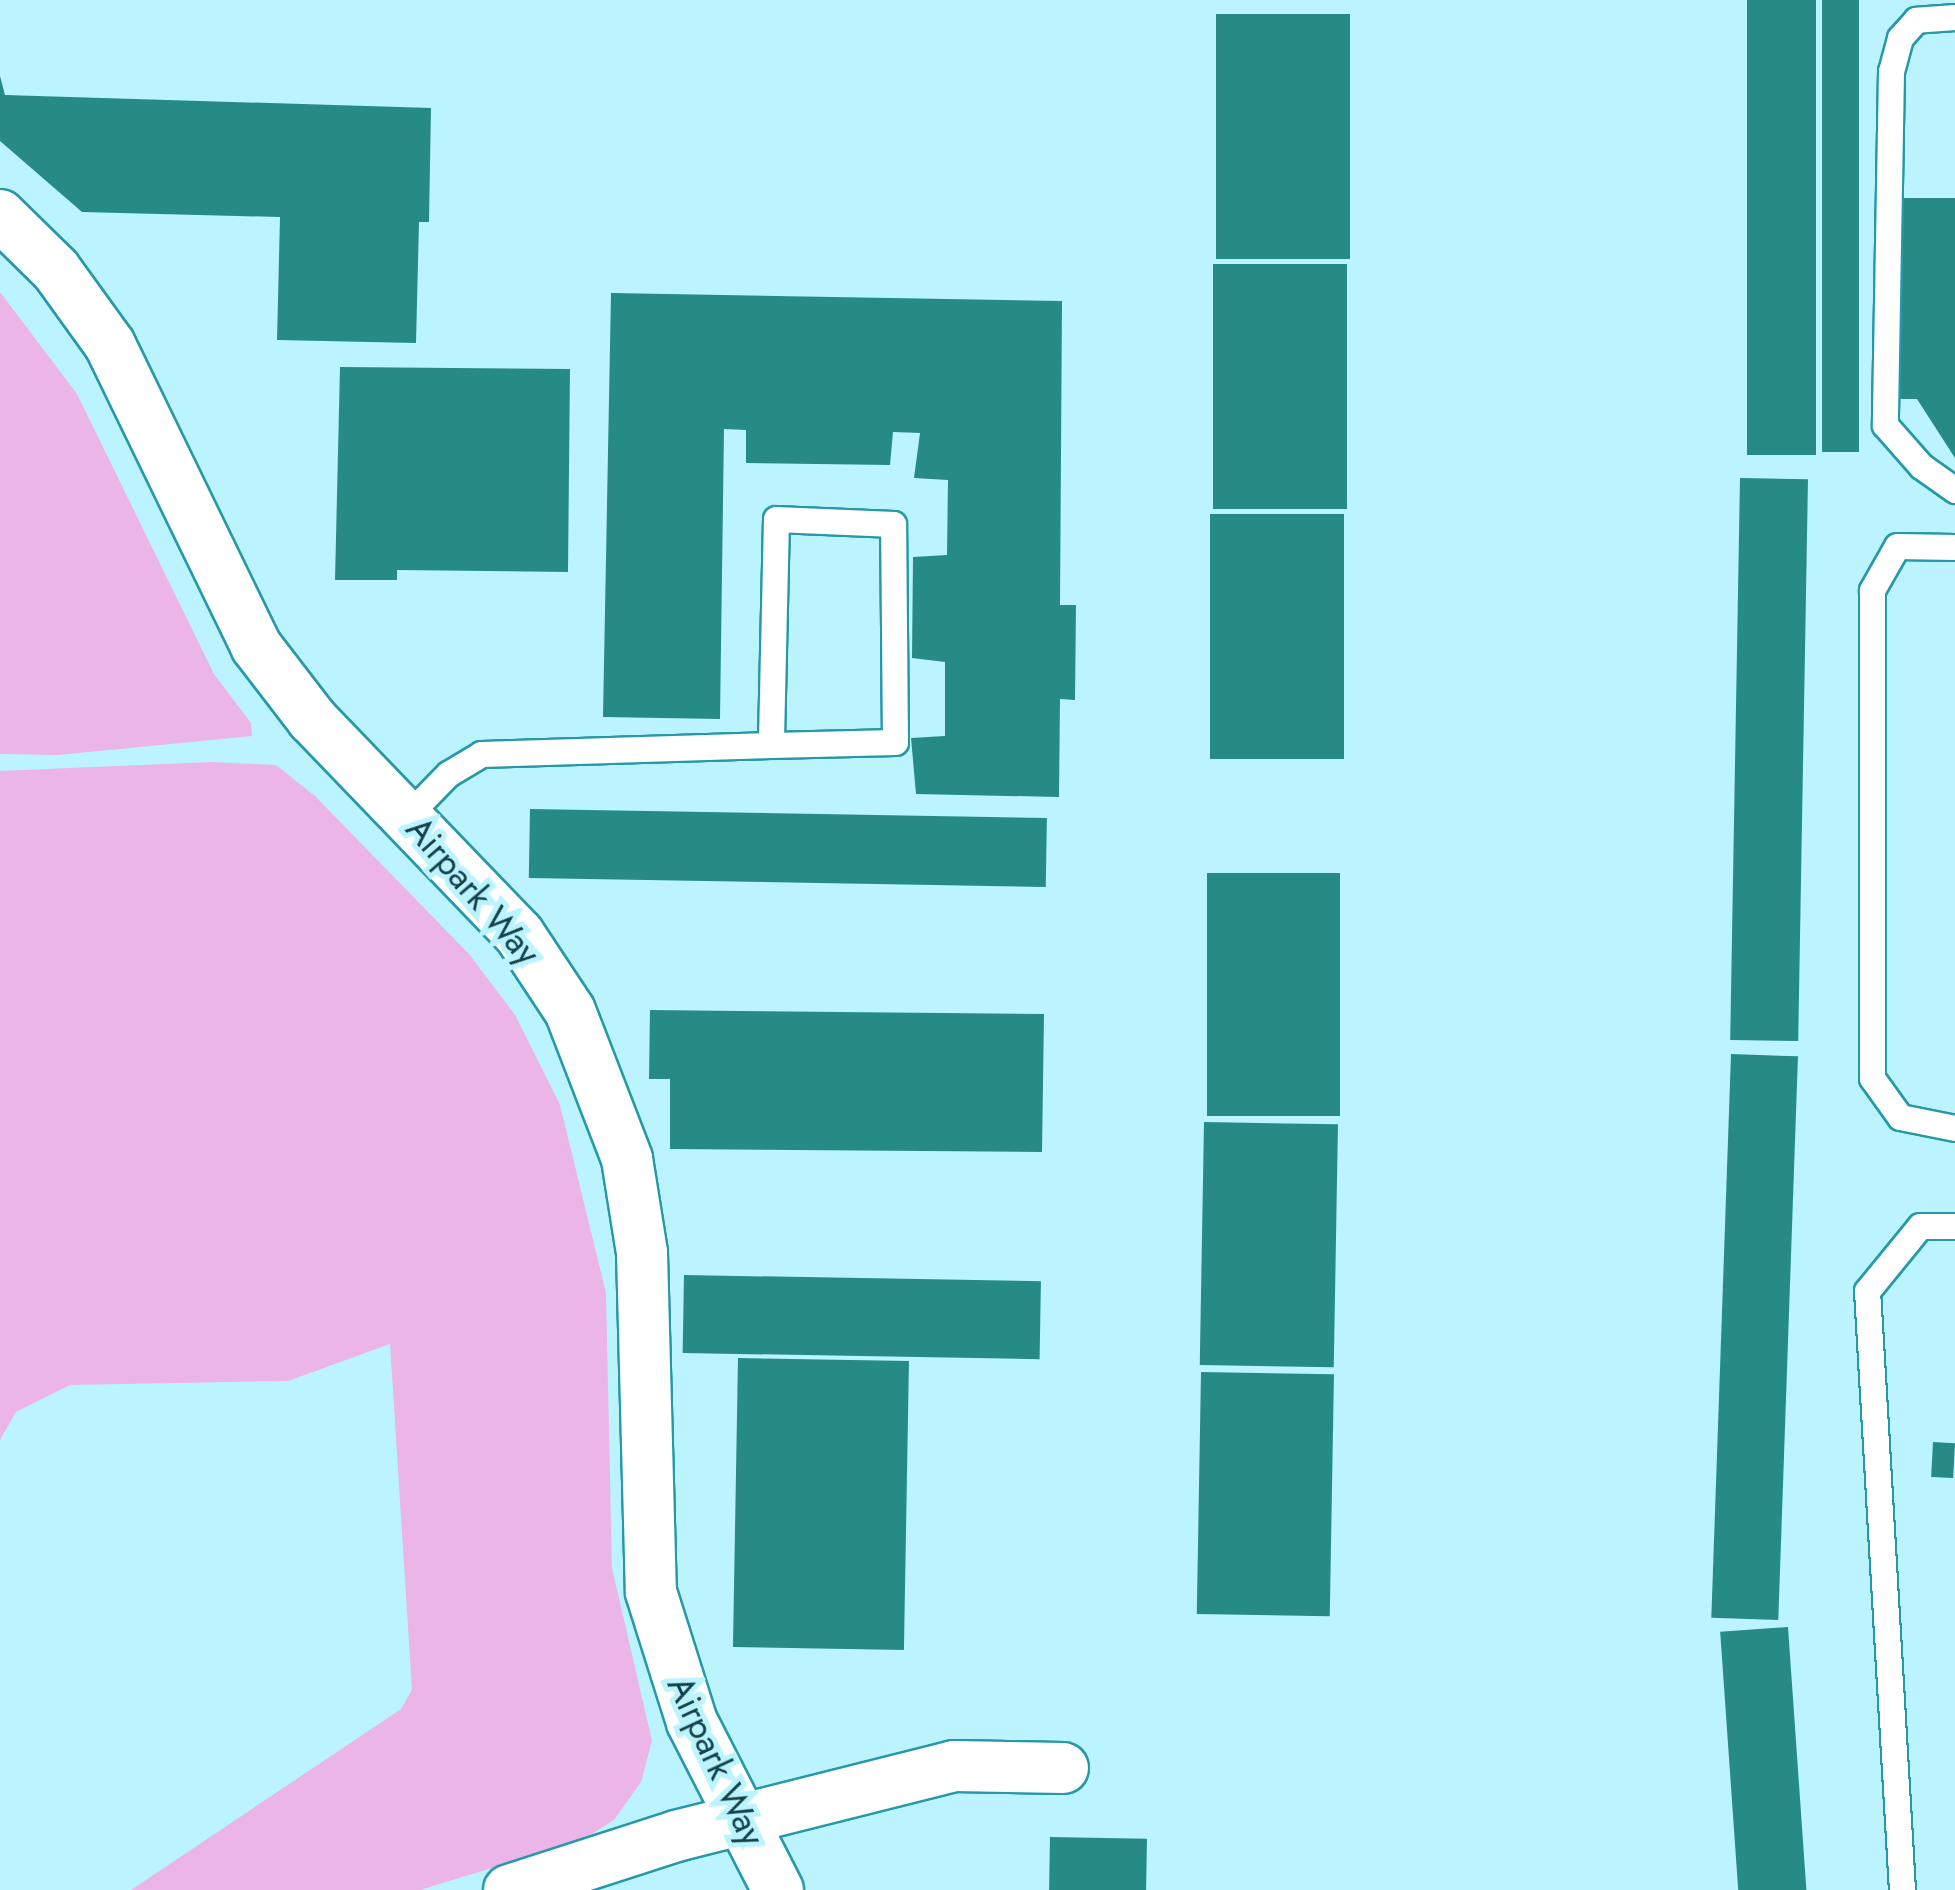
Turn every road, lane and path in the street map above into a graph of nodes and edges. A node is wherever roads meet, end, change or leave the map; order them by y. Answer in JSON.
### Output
{"nodes":[{"id":1,"x":1955,"y":17,"type":"edge"},
{"id":2,"x":0,"y":215,"type":"edge"},
{"id":3,"x":1955,"y":490,"type":"edge"},
{"id":4,"x":1955,"y":547,"type":"edge"},
{"id":5,"x":771,"y":746,"type":"junction"},
{"id":6,"x":407,"y":816,"type":"junction"},
{"id":7,"x":1955,"y":1128,"type":"edge"},
{"id":8,"x":1955,"y":1226,"type":"edge"},
{"id":9,"x":1063,"y":1768,"type":"dead end"},
{"id":10,"x":740,"y":1818,"type":"junction"},
{"id":11,"x":509,"y":1890,"type":"edge"},
{"id":12,"x":778,"y":1890,"type":"edge"},
{"id":13,"x":1902,"y":1890,"type":"edge"}],
"edges":[{"from":1,"to":3,"type":"lane"},
{"from":2,"to":6,"type":"street","name":"Airpark Way"},
{"from":4,"to":7,"type":"lane"},
{"from":5,"to":5,"type":"lane"},
{"from":5,"to":6,"type":"lane"},
{"from":6,"to":10,"type":"street","name":"Airpark Way"},
{"from":8,"to":13,"type":"lane"},
{"from":9,"to":10,"type":"street"},
{"from":10,"to":11,"type":"street"},
{"from":10,"to":12,"type":"street","name":"Airpark Way"}]}
